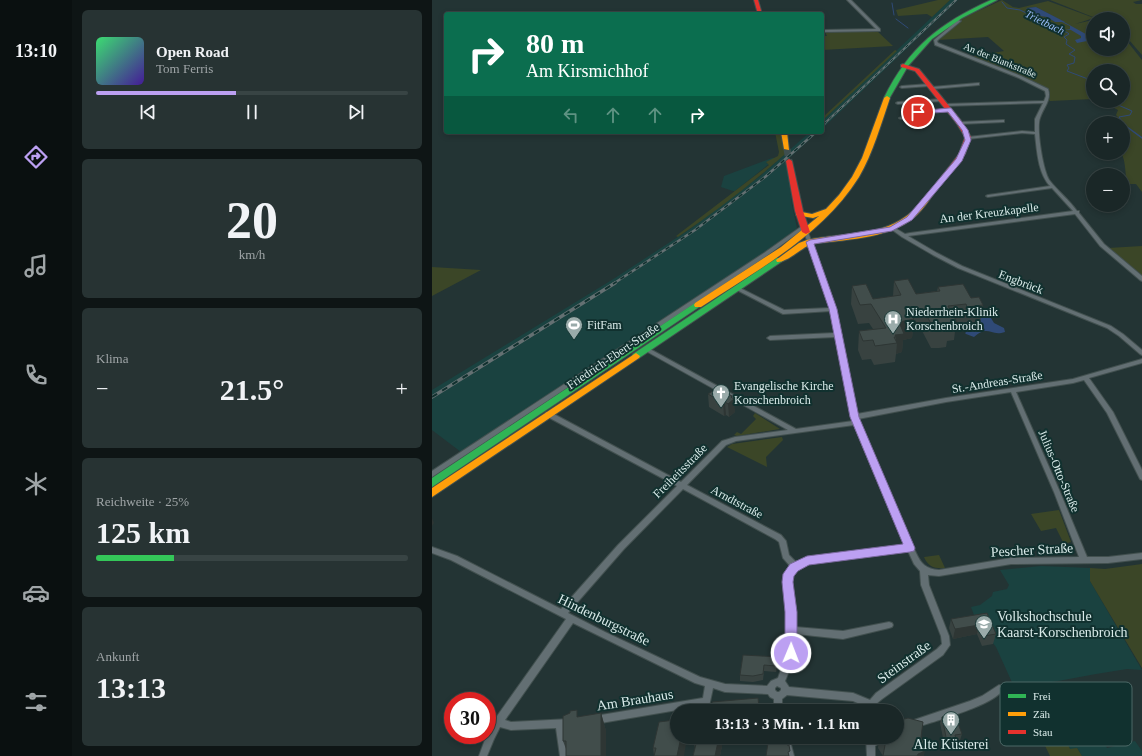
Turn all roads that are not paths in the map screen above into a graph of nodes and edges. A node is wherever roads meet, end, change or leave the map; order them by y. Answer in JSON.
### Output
{"nodes":[{"id":1,"x":756,"y":0,"type":"edge"},
{"id":2,"x":849,"y":0,"type":"edge"},
{"id":3,"x":995,"y":0,"type":"edge"},
{"id":4,"x":759,"y":12,"type":"edge"},
{"id":5,"x":959,"y":21,"type":"dead end"},
{"id":6,"x":824,"y":31,"type":"edge"},
{"id":7,"x":903,"y":66,"type":"junction"},
{"id":8,"x":978,"y":84,"type":"dead end"},
{"id":9,"x":930,"y":86,"type":"junction"},
{"id":10,"x":902,"y":87,"type":"dead end"},
{"id":11,"x":1045,"y":102,"type":"junction"},
{"id":12,"x":898,"y":103,"type":"dead end"},
{"id":13,"x":945,"y":105,"type":"junction"},
{"id":14,"x":901,"y":118,"type":"dead end"},
{"id":15,"x":1003,"y":120,"type":"dead end"},
{"id":16,"x":960,"y":124,"type":"junction"},
{"id":17,"x":1037,"y":133,"type":"junction"},
{"id":18,"x":784,"y":134,"type":"edge"},
{"id":19,"x":968,"y":138,"type":"junction"},
{"id":20,"x":787,"y":149,"type":"tunnel mouth"},
{"id":21,"x":789,"y":161,"type":"tunnel mouth"},
{"id":22,"x":1053,"y":186,"type":"junction"},
{"id":23,"x":988,"y":196,"type":"dead end"},
{"id":24,"x":831,"y":208,"type":"junction"},
{"id":25,"x":1077,"y":212,"type":"junction"},
{"id":26,"x":799,"y":213,"type":"junction"},
{"id":27,"x":892,"y":228,"type":"junction"},
{"id":28,"x":805,"y":230,"type":"junction"},
{"id":29,"x":904,"y":236,"type":"junction"},
{"id":30,"x":810,"y":242,"type":"junction"},
{"id":31,"x":1142,"y":280,"type":"edge"},
{"id":32,"x":736,"y":288,"type":"junction"},
{"id":33,"x":833,"y":309,"type":"junction"},
{"id":34,"x":839,"y":335,"type":"junction"},
{"id":35,"x":770,"y":338,"type":"dead end"},
{"id":36,"x":646,"y":349,"type":"junction"},
{"id":37,"x":1142,"y":353,"type":"edge"},
{"id":38,"x":1142,"y":361,"type":"edge"},
{"id":39,"x":1086,"y":378,"type":"junction"},
{"id":40,"x":1013,"y":391,"type":"junction"},
{"id":41,"x":548,"y":414,"type":"junction"},
{"id":42,"x":855,"y":420,"type":"junction"},
{"id":43,"x":795,"y":431,"type":"junction"},
{"id":44,"x":432,"y":474,"type":"edge"},
{"id":45,"x":1142,"y":476,"type":"edge"},
{"id":46,"x":432,"y":483,"type":"edge"},
{"id":47,"x":681,"y":486,"type":"junction"},
{"id":48,"x":432,"y":493,"type":"edge"},
{"id":49,"x":910,"y":548,"type":"junction"},
{"id":50,"x":432,"y":550,"type":"edge"},
{"id":51,"x":1142,"y":556,"type":"edge"},
{"id":52,"x":1084,"y":560,"type":"junction"},
{"id":53,"x":795,"y":566,"type":"junction"},
{"id":54,"x":924,"y":570,"type":"junction"},
{"id":55,"x":562,"y":614,"type":"junction"},
{"id":56,"x":571,"y":619,"type":"junction"},
{"id":57,"x":889,"y":625,"type":"dead end"},
{"id":58,"x":791,"y":630,"type":"junction"},
{"id":59,"x":780,"y":683,"type":"junction"},
{"id":60,"x":710,"y":684,"type":"junction"},
{"id":61,"x":999,"y":690,"type":"dead end"},
{"id":62,"x":778,"y":693,"type":"junction"},
{"id":63,"x":706,"y":701,"type":"junction"},
{"id":64,"x":705,"y":704,"type":"edge"},
{"id":65,"x":778,"y":704,"type":"edge"},
{"id":66,"x":864,"y":704,"type":"edge"},
{"id":67,"x":873,"y":704,"type":"edge"},
{"id":68,"x":498,"y":722,"type":"junction"},
{"id":69,"x":560,"y":724,"type":"junction"},
{"id":70,"x":904,"y":726,"type":"edge"},
{"id":71,"x":787,"y":744,"type":"edge"},
{"id":72,"x":870,"y":744,"type":"edge"},
{"id":73,"x":483,"y":756,"type":"edge"},
{"id":74,"x":564,"y":756,"type":"edge"},
{"id":75,"x":790,"y":756,"type":"edge"},
{"id":76,"x":871,"y":756,"type":"edge"}],
"edges":[{"from":1,"to":4,"type":"main road"},
{"from":2,"to":6,"type":"street"},
{"from":3,"to":7,"type":"main road"},
{"from":5,"to":11,"type":"street","name":"An der Blankstraße"},
{"from":7,"to":9,"type":"main road"},
{"from":7,"to":24,"type":"main road"},
{"from":8,"to":9,"type":"street"},
{"from":9,"to":10,"type":"street"},
{"from":9,"to":13,"type":"main road"},
{"from":11,"to":13,"type":"street"},
{"from":11,"to":17,"type":"street"},
{"from":12,"to":13,"type":"street"},
{"from":13,"to":14,"type":"street"},
{"from":13,"to":16,"type":"main road"},
{"from":15,"to":16,"type":"street"},
{"from":16,"to":19,"type":"main road"},
{"from":17,"to":19,"type":"street"},
{"from":17,"to":22,"type":"street"},
{"from":18,"to":20,"type":"main road"},
{"from":19,"to":27,"type":"main road"},
{"from":21,"to":26,"type":"main road"},
{"from":22,"to":23,"type":"street"},
{"from":22,"to":25,"type":"street"},
{"from":24,"to":26,"type":"main road"},
{"from":24,"to":28,"type":"main road"},
{"from":25,"to":29,"type":"street","name":"An der Kreuzkapelle"},
{"from":25,"to":31,"type":"street"},
{"from":26,"to":28,"type":"main road"},
{"from":27,"to":29,"type":"street","name":"Engbrück"},
{"from":27,"to":30,"type":"main road","name":"Friedrich-Ebert-Straße"},
{"from":28,"to":30,"type":"street"},
{"from":28,"to":44,"type":"street","name":"Friedrich-Ebert-Straße"},
{"from":28,"to":46,"type":"main road"},
{"from":29,"to":37,"type":"street","name":"Engbrück"},
{"from":30,"to":32,"type":"main road","name":"Friedrich-Ebert-Straße"},
{"from":30,"to":33,"type":"street"},
{"from":32,"to":33,"type":"street"},
{"from":32,"to":36,"type":"main road","name":"Friedrich-Ebert-Straße"},
{"from":33,"to":34,"type":"street"},
{"from":34,"to":35,"type":"street"},
{"from":34,"to":42,"type":"street"},
{"from":36,"to":41,"type":"main road","name":"Friedrich-Ebert-Straße"},
{"from":36,"to":43,"type":"street"},
{"from":38,"to":39,"type":"street","name":"St.-Andreas-Straße"},
{"from":39,"to":40,"type":"street","name":"St.-Andreas-Straße"},
{"from":39,"to":45,"type":"street"},
{"from":40,"to":42,"type":"street","name":"St.-Andreas-Straße"},
{"from":40,"to":52,"type":"street","name":"Julius-Otto-Straße"},
{"from":41,"to":47,"type":"street","name":"Arndtstraße"},
{"from":41,"to":48,"type":"main road","name":"Friedrich-Ebert-Straße"},
{"from":42,"to":43,"type":"street","name":"Freiheitsstraße"},
{"from":42,"to":49,"type":"street"},
{"from":43,"to":47,"type":"street","name":"Freiheitsstraße"},
{"from":47,"to":53,"type":"street","name":"Arndtstraße"},
{"from":47,"to":55,"type":"street","name":"Freiheitsstraße"},
{"from":49,"to":53,"type":"street"},
{"from":49,"to":54,"type":"street"},
{"from":50,"to":55,"type":"street","name":"Hindenburgstraße"},
{"from":51,"to":52,"type":"street","name":"Pescher Straße"},
{"from":52,"to":54,"type":"street","name":"Pescher Straße"},
{"from":53,"to":58,"type":"street"},
{"from":54,"to":67,"type":"street","name":"Steinstraße"},
{"from":55,"to":56,"type":"street","name":"Hindenburgstraße"},
{"from":56,"to":60,"type":"street","name":"Hindenburgstraße"},
{"from":56,"to":68,"type":"street"},
{"from":57,"to":58,"type":"street"},
{"from":58,"to":59,"type":"street"},
{"from":59,"to":62,"type":"street"},
{"from":59,"to":62,"type":"street"},
{"from":60,"to":62,"type":"street","name":"Hindenburgstraße"},
{"from":60,"to":63,"type":"street"},
{"from":61,"to":70,"type":"street"},
{"from":62,"to":65,"type":"street"},
{"from":62,"to":66,"type":"street","name":"Hindenburgstraße"},
{"from":63,"to":64,"type":"street"},
{"from":63,"to":69,"type":"street","name":"Am Brauhaus"},
{"from":68,"to":69,"type":"street","name":"Am Brauhaus"},
{"from":68,"to":73,"type":"street"},
{"from":69,"to":74,"type":"street"},
{"from":71,"to":75,"type":"street"},
{"from":72,"to":76,"type":"street"}]}
